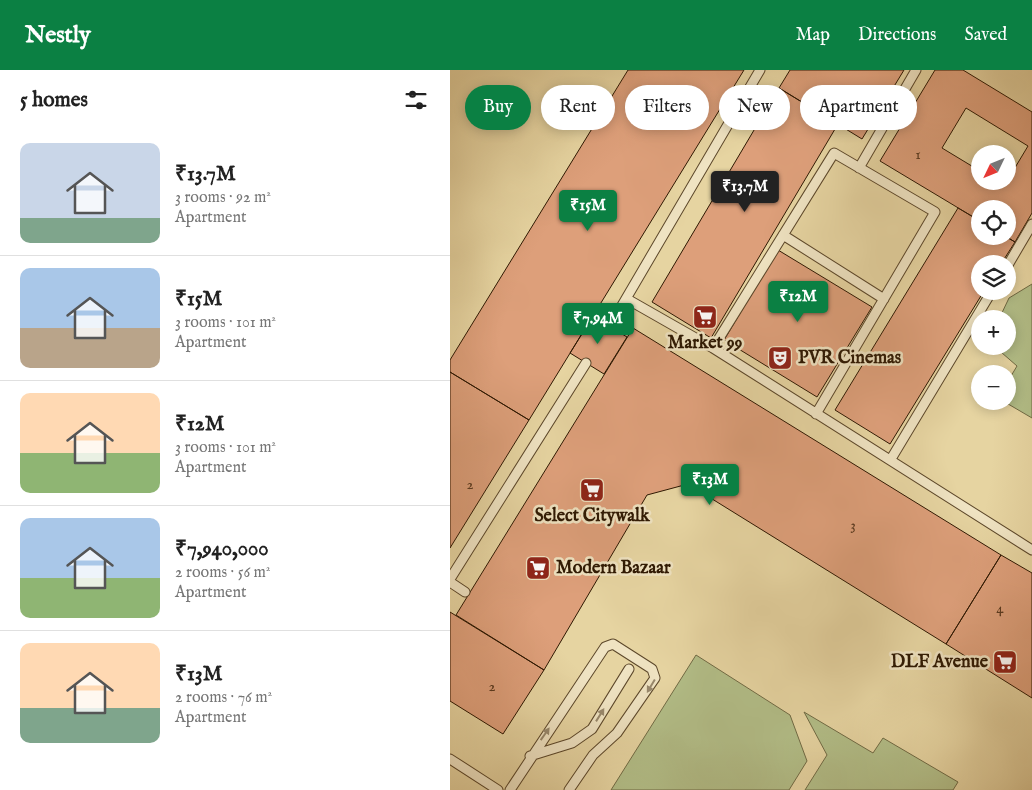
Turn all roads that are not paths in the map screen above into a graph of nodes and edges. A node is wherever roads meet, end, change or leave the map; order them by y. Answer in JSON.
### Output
{"nodes":[{"id":1,"x":760,"y":70,"type":"edge"},
{"id":2,"x":916,"y":70,"type":"edge"},
{"id":3,"x":859,"y":168,"type":"junction"},
{"id":4,"x":1032,"y":224,"type":"edge"},
{"id":5,"x":783,"y":235,"type":"junction"},
{"id":6,"x":1014,"y":255,"type":"edge"},
{"id":7,"x":627,"y":299,"type":"junction"},
{"id":8,"x":884,"y":299,"type":"junction"},
{"id":9,"x":987,"y":300,"type":"edge"},
{"id":10,"x":610,"y":326,"type":"dead end"},
{"id":11,"x":713,"y":348,"type":"junction"},
{"id":12,"x":586,"y":363,"type":"dead end"},
{"id":13,"x":816,"y":414,"type":"junction"},
{"id":14,"x":891,"y":460,"type":"junction"},
{"id":15,"x":1032,"y":550,"type":"edge"},
{"id":16,"x":450,"y":580,"type":"edge"},
{"id":17,"x":465,"y":592,"type":"dead end"},
{"id":18,"x":629,"y":669,"type":"dead end"},
{"id":19,"x":530,"y":756,"type":"junction"},
{"id":20,"x":450,"y":759,"type":"edge"},
{"id":21,"x":498,"y":790,"type":"edge"},
{"id":22,"x":510,"y":790,"type":"edge"},
{"id":23,"x":569,"y":790,"type":"edge"}],
"edges":[{"from":1,"to":7,"type":"lane"},
{"from":2,"to":3,"type":"lane"},
{"from":3,"to":5,"type":"lane"},
{"from":3,"to":8,"type":"lane"},
{"from":4,"to":6,"type":"lane"},
{"from":5,"to":8,"type":"lane"},
{"from":5,"to":11,"type":"lane"},
{"from":7,"to":10,"type":"lane"},
{"from":7,"to":11,"type":"lane"},
{"from":8,"to":13,"type":"lane"},
{"from":9,"to":14,"type":"lane"},
{"from":11,"to":13,"type":"lane"},
{"from":12,"to":16,"type":"lane"},
{"from":13,"to":14,"type":"lane"},
{"from":14,"to":15,"type":"lane"},
{"from":16,"to":17,"type":"lane"},
{"from":19,"to":18,"type":"lane","one_way":true},
{"from":19,"to":22,"type":"lane"},
{"from":19,"to":23,"type":"lane","one_way":true},
{"from":20,"to":21,"type":"lane"}]}
